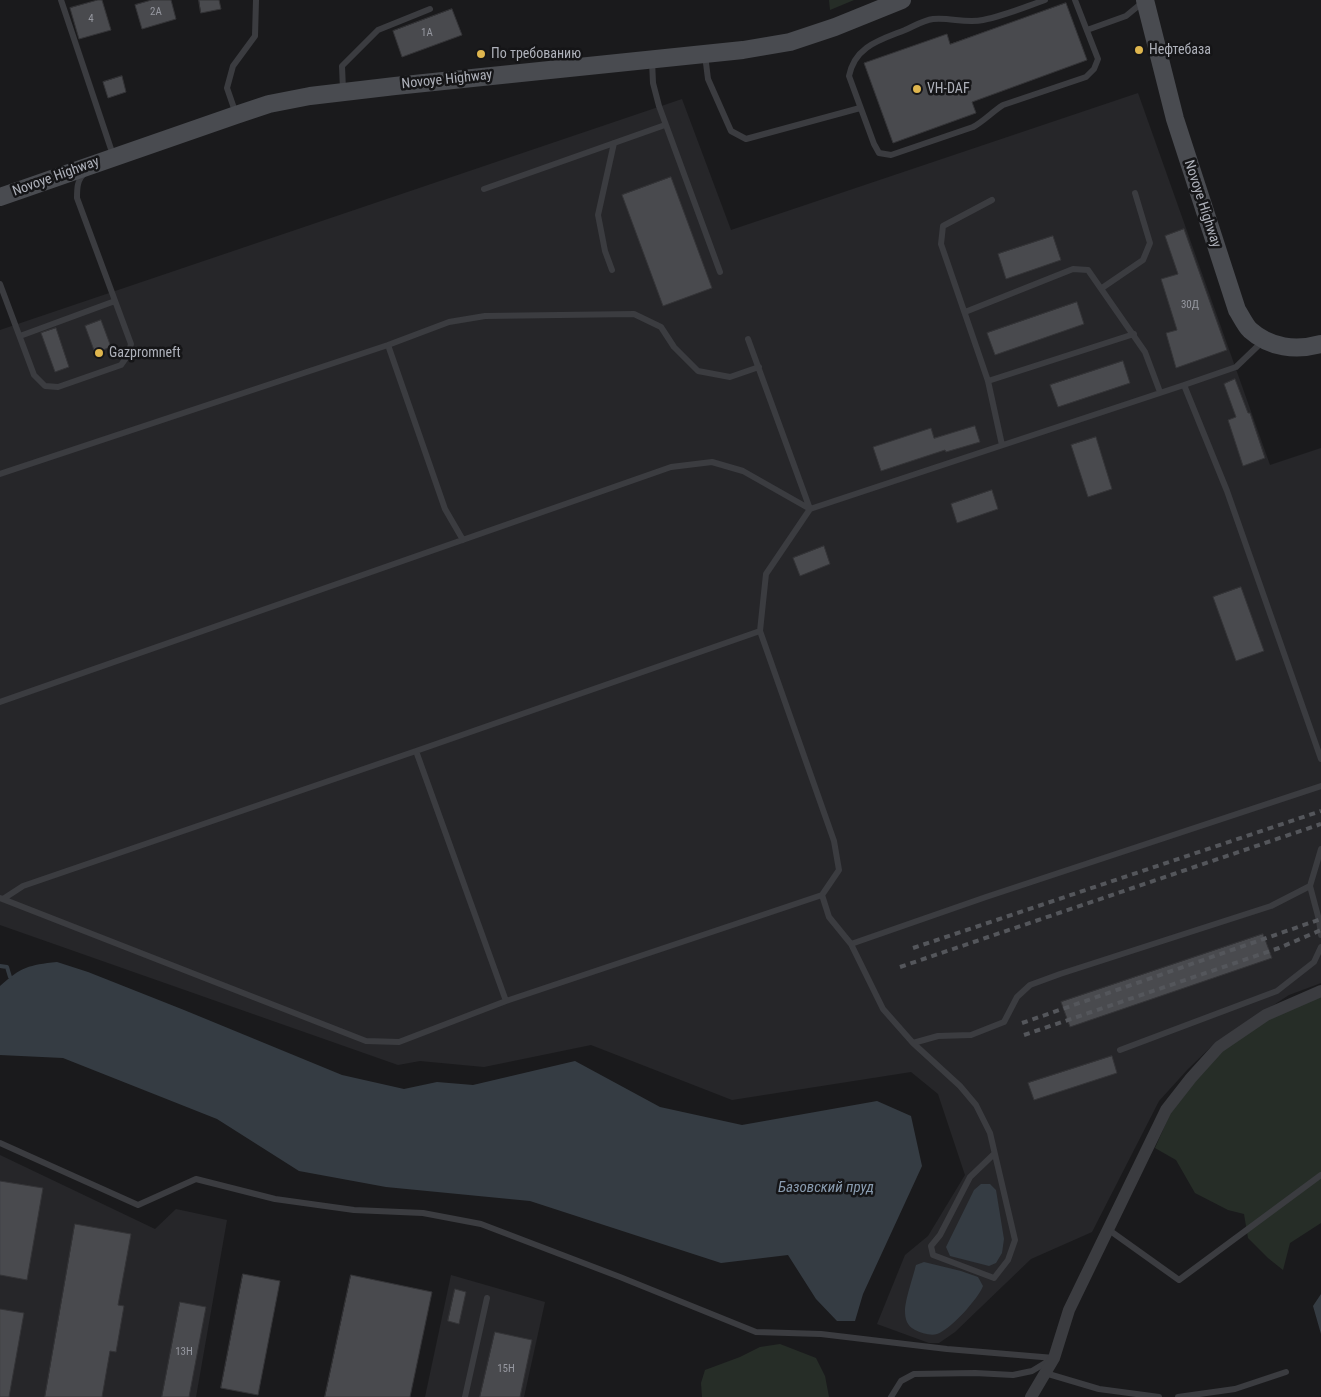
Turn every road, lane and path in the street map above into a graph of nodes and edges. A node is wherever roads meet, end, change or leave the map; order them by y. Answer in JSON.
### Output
{"nodes":[{"id":1,"x":60,"y":0,"type":"edge"},
{"id":2,"x":256,"y":0,"type":"edge"},
{"id":3,"x":902,"y":0,"type":"edge"},
{"id":4,"x":1045,"y":0,"type":"edge"},
{"id":5,"x":1075,"y":0,"type":"edge"},
{"id":6,"x":1146,"y":0,"type":"edge"},
{"id":7,"x":430,"y":9,"type":"dead end"},
{"id":8,"x":1087,"y":30,"type":"junction"},
{"id":9,"x":706,"y":55,"type":"junction"},
{"id":10,"x":652,"y":60,"type":"junction"},
{"id":11,"x":343,"y":91,"type":"junction"},
{"id":12,"x":860,"y":108,"type":"junction"},
{"id":13,"x":236,"y":115,"type":"junction"},
{"id":14,"x":666,"y":125,"type":"junction"},
{"id":15,"x":614,"y":143,"type":"junction"},
{"id":16,"x":107,"y":159,"type":"junction"},
{"id":17,"x":484,"y":190,"type":"dead end"},
{"id":18,"x":1135,"y":193,"type":"dead end"},
{"id":19,"x":0,"y":197,"type":"edge"},
{"id":20,"x":992,"y":200,"type":"dead end"},
{"id":21,"x":612,"y":270,"type":"dead end"},
{"id":22,"x":720,"y":272,"type":"dead end"},
{"id":23,"x":0,"y":284,"type":"edge"},
{"id":24,"x":1102,"y":288,"type":"junction"},
{"id":25,"x":116,"y":301,"type":"junction"},
{"id":26,"x":965,"y":312,"type":"junction"},
{"id":27,"x":1134,"y":334,"type":"junction"},
{"id":28,"x":20,"y":336,"type":"junction"},
{"id":29,"x":748,"y":339,"type":"dead end"},
{"id":30,"x":1264,"y":340,"type":"junction"},
{"id":31,"x":1321,"y":344,"type":"edge"},
{"id":32,"x":388,"y":345,"type":"junction"},
{"id":33,"x":758,"y":367,"type":"junction"},
{"id":34,"x":988,"y":381,"type":"junction"},
{"id":35,"x":1184,"y":385,"type":"junction"},
{"id":36,"x":1160,"y":392,"type":"junction"},
{"id":37,"x":1002,"y":445,"type":"junction"},
{"id":38,"x":0,"y":474,"type":"edge"},
{"id":39,"x":810,"y":509,"type":"junction"},
{"id":40,"x":463,"y":540,"type":"junction"},
{"id":41,"x":760,"y":631,"type":"junction"},
{"id":42,"x":0,"y":702,"type":"edge"},
{"id":43,"x":416,"y":751,"type":"junction"},
{"id":44,"x":1321,"y":760,"type":"edge"},
{"id":45,"x":1321,"y":786,"type":"edge"},
{"id":46,"x":1321,"y":849,"type":"edge"},
{"id":47,"x":1310,"y":886,"type":"junction"},
{"id":48,"x":822,"y":895,"type":"junction"},
{"id":49,"x":1,"y":899,"type":"edge"},
{"id":50,"x":1321,"y":935,"type":"edge"},
{"id":51,"x":851,"y":944,"type":"junction"},
{"id":52,"x":1321,"y":948,"type":"edge"},
{"id":53,"x":1321,"y":991,"type":"edge"},
{"id":54,"x":506,"y":1001,"type":"junction"},
{"id":55,"x":913,"y":1043,"type":"junction"},
{"id":56,"x":1120,"y":1050,"type":"dead end"},
{"id":57,"x":0,"y":1142,"type":"edge"},
{"id":58,"x":994,"y":1154,"type":"junction"},
{"id":59,"x":1321,"y":1176,"type":"edge"},
{"id":60,"x":1109,"y":1230,"type":"junction"},
{"id":61,"x":487,"y":1298,"type":"dead end"},
{"id":62,"x":1054,"y":1358,"type":"junction"},
{"id":63,"x":1286,"y":1372,"type":"dead end"},
{"id":64,"x":1045,"y":1373,"type":"junction"},
{"id":65,"x":465,"y":1397,"type":"edge"},
{"id":66,"x":891,"y":1397,"type":"edge"},
{"id":67,"x":1031,"y":1397,"type":"edge"},
{"id":68,"x":1159,"y":1397,"type":"edge"},
{"id":69,"x":1178,"y":1397,"type":"edge"}],
"edges":[{"from":1,"to":16,"type":"lane"},
{"from":2,"to":13,"type":"lane"},
{"from":3,"to":9,"type":"main road","name":"Novoye Highway"},
{"from":4,"to":12,"type":"lane"},
{"from":5,"to":8,"type":"lane"},
{"from":6,"to":8,"type":"lane"},
{"from":6,"to":30,"type":"main road","name":"Novoye Highway"},
{"from":7,"to":11,"type":"lane"},
{"from":8,"to":12,"type":"lane"},
{"from":9,"to":10,"type":"main road","name":"Novoye Highway"},
{"from":9,"to":12,"type":"lane"},
{"from":10,"to":11,"type":"main road","name":"Novoye Highway"},
{"from":10,"to":14,"type":"lane"},
{"from":11,"to":13,"type":"main road","name":"Novoye Highway"},
{"from":13,"to":16,"type":"main road","name":"Novoye Highway"},
{"from":14,"to":15,"type":"lane"},
{"from":14,"to":22,"type":"lane"},
{"from":15,"to":17,"type":"lane"},
{"from":15,"to":21,"type":"lane"},
{"from":16,"to":19,"type":"main road","name":"Novoye Highway"},
{"from":16,"to":25,"type":"lane"},
{"from":18,"to":24,"type":"lane"},
{"from":20,"to":26,"type":"lane"},
{"from":23,"to":28,"type":"lane"},
{"from":24,"to":26,"type":"lane"},
{"from":24,"to":27,"type":"lane"},
{"from":25,"to":28,"type":"lane"},
{"from":25,"to":28,"type":"lane"},
{"from":26,"to":34,"type":"lane"},
{"from":27,"to":34,"type":"lane"},
{"from":27,"to":36,"type":"lane"},
{"from":29,"to":33,"type":"lane"},
{"from":30,"to":31,"type":"main road","name":"Novoye Highway"},
{"from":30,"to":35,"type":"lane"},
{"from":32,"to":33,"type":"lane"},
{"from":32,"to":38,"type":"lane"},
{"from":32,"to":40,"type":"lane"},
{"from":33,"to":39,"type":"lane"},
{"from":34,"to":37,"type":"lane"},
{"from":35,"to":36,"type":"lane"},
{"from":35,"to":44,"type":"lane"},
{"from":36,"to":37,"type":"lane"},
{"from":37,"to":39,"type":"lane"},
{"from":39,"to":40,"type":"lane"},
{"from":39,"to":41,"type":"lane"},
{"from":40,"to":42,"type":"lane"},
{"from":41,"to":43,"type":"lane"},
{"from":41,"to":48,"type":"lane"},
{"from":43,"to":49,"type":"lane"},
{"from":43,"to":54,"type":"lane"},
{"from":45,"to":51,"type":"lane"},
{"from":46,"to":47,"type":"lane"},
{"from":47,"to":50,"type":"lane"},
{"from":47,"to":55,"type":"lane"},
{"from":48,"to":51,"type":"lane"},
{"from":48,"to":54,"type":"lane"},
{"from":49,"to":54,"type":"lane"},
{"from":51,"to":55,"type":"lane"},
{"from":52,"to":56,"type":"lane"},
{"from":53,"to":60,"type":"street"},
{"from":55,"to":58,"type":"lane"},
{"from":57,"to":62,"type":"lane"},
{"from":58,"to":58,"type":"lane"},
{"from":59,"to":60,"type":"lane"},
{"from":60,"to":62,"type":"street"},
{"from":61,"to":65,"type":"lane"},
{"from":62,"to":64,"type":"street"},
{"from":62,"to":66,"type":"lane"},
{"from":63,"to":69,"type":"lane"},
{"from":64,"to":67,"type":"street"},
{"from":64,"to":68,"type":"lane"}]}
